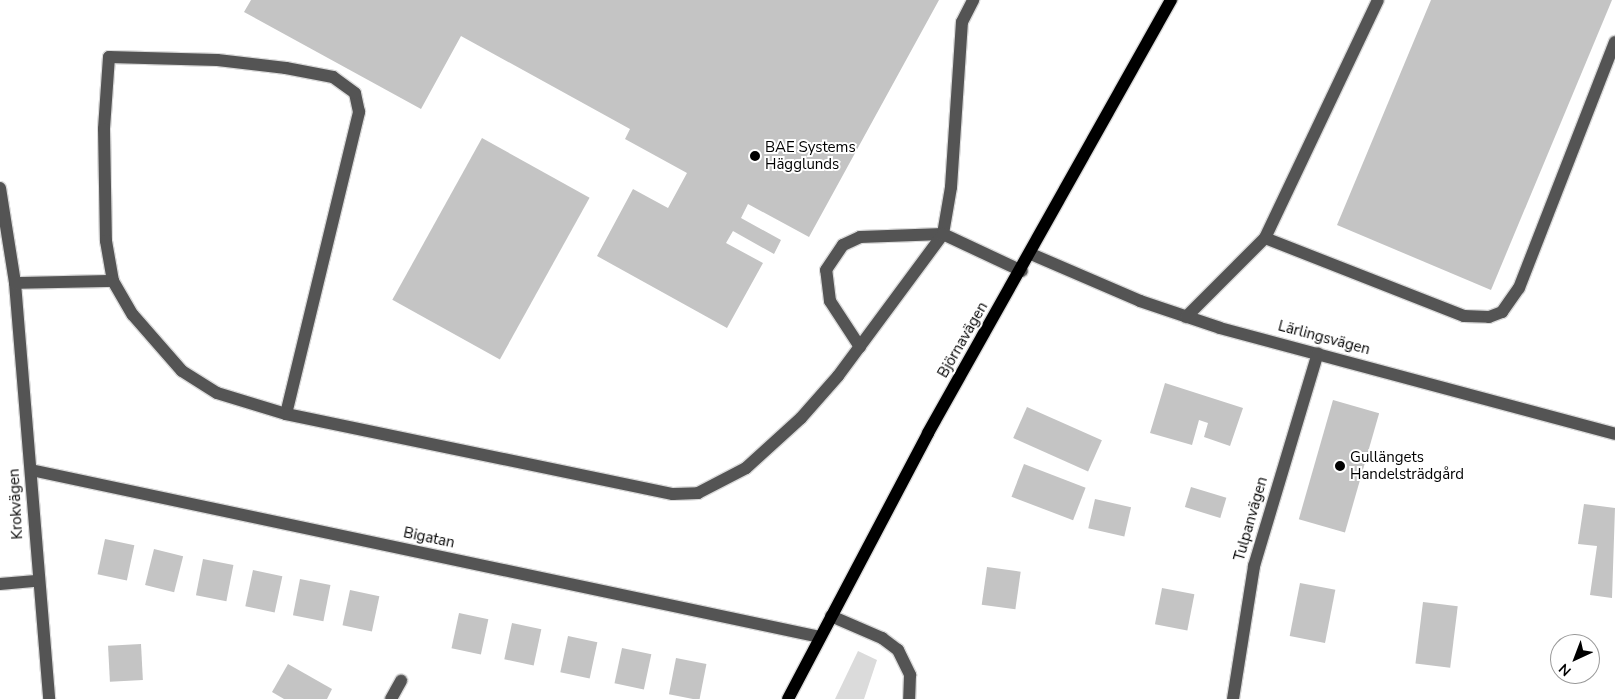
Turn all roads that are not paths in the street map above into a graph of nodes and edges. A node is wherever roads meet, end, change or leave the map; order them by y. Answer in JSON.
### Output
{"nodes":[{"id":1,"x":973,"y":0,"type":"edge"},
{"id":2,"x":1171,"y":0,"type":"edge"},
{"id":3,"x":1378,"y":0,"type":"edge"},
{"id":4,"x":1615,"y":42,"type":"edge"},
{"id":5,"x":0,"y":188,"type":"edge"},
{"id":6,"x":943,"y":234,"type":"junction"},
{"id":7,"x":1265,"y":238,"type":"junction"},
{"id":8,"x":1031,"y":254,"type":"junction"},
{"id":9,"x":1022,"y":271,"type":"junction"},
{"id":10,"x":113,"y":281,"type":"junction"},
{"id":11,"x":15,"y":283,"type":"junction"},
{"id":12,"x":1186,"y":316,"type":"junction"},
{"id":13,"x":860,"y":346,"type":"junction"},
{"id":14,"x":1318,"y":353,"type":"junction"},
{"id":15,"x":286,"y":414,"type":"junction"},
{"id":16,"x":1615,"y":434,"type":"edge"},
{"id":17,"x":31,"y":470,"type":"junction"},
{"id":18,"x":36,"y":582,"type":"junction"},
{"id":19,"x":0,"y":584,"type":"edge"},
{"id":20,"x":832,"y":616,"type":"junction"},
{"id":21,"x":820,"y":638,"type":"junction"},
{"id":22,"x":401,"y":681,"type":"dead end"},
{"id":23,"x":49,"y":699,"type":"edge"},
{"id":24,"x":391,"y":699,"type":"edge"},
{"id":25,"x":788,"y":699,"type":"edge"},
{"id":26,"x":909,"y":699,"type":"edge"},
{"id":27,"x":1233,"y":699,"type":"edge"}],
"edges":[{"from":1,"to":6,"type":"street"},
{"from":2,"to":8,"type":"main road","name":"Björnavägen"},
{"from":3,"to":7,"type":"street"},
{"from":4,"to":7,"type":"street"},
{"from":5,"to":11,"type":"street","name":"Krokvägen"},
{"from":6,"to":9,"type":"street"},
{"from":6,"to":13,"type":"street"},
{"from":6,"to":13,"type":"street"},
{"from":7,"to":12,"type":"street"},
{"from":8,"to":9,"type":"main road","name":"Björnavägen"},
{"from":8,"to":12,"type":"street","name":"Lärlingsvägen"},
{"from":9,"to":20,"type":"main road","name":"Björnavägen"},
{"from":10,"to":11,"type":"street"},
{"from":10,"to":15,"type":"street"},
{"from":10,"to":15,"type":"street"},
{"from":11,"to":17,"type":"street","name":"Krokvägen"},
{"from":12,"to":14,"type":"street","name":"Lärlingsvägen"},
{"from":13,"to":15,"type":"street"},
{"from":14,"to":16,"type":"street","name":"Lärlingsvägen"},
{"from":14,"to":27,"type":"street","name":"Tulpanvägen"},
{"from":17,"to":18,"type":"street","name":"Krokvägen"},
{"from":17,"to":21,"type":"street","name":"Bigatan"},
{"from":18,"to":19,"type":"street"},
{"from":18,"to":23,"type":"street","name":"Krokvägen"},
{"from":20,"to":21,"type":"main road","name":"Björnavägen"},
{"from":20,"to":26,"type":"street"},
{"from":21,"to":25,"type":"main road","name":"Björnavägen"},
{"from":22,"to":24,"type":"street"}]}
